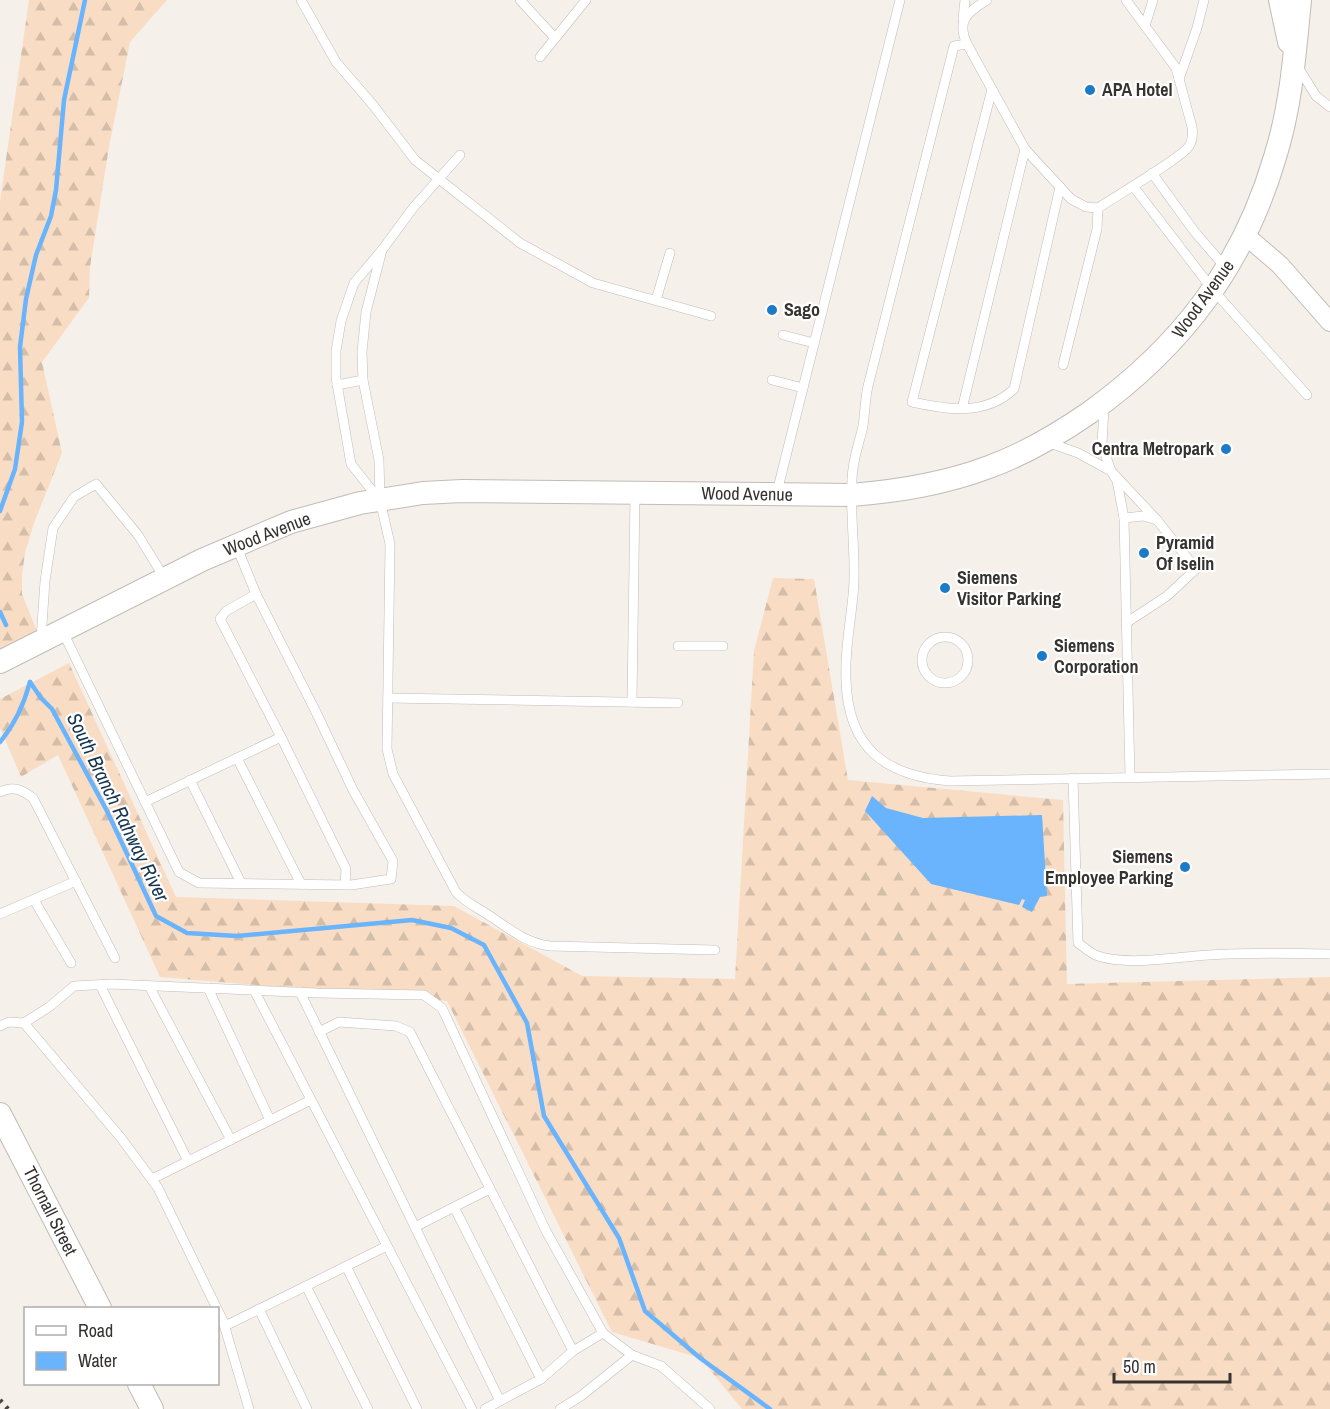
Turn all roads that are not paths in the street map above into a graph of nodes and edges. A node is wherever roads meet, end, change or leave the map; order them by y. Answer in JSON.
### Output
{"nodes":[{"id":1,"x":301,"y":0,"type":"edge"},
{"id":2,"x":520,"y":0,"type":"edge"},
{"id":3,"x":586,"y":0,"type":"edge"},
{"id":4,"x":900,"y":0,"type":"edge"},
{"id":5,"x":965,"y":0,"type":"edge"},
{"id":6,"x":987,"y":0,"type":"edge"},
{"id":7,"x":1126,"y":0,"type":"edge"},
{"id":8,"x":1153,"y":0,"type":"edge"},
{"id":9,"x":1204,"y":0,"type":"edge"},
{"id":10,"x":1280,"y":0,"type":"edge"},
{"id":11,"x":1300,"y":0,"type":"edge"},
{"id":12,"x":963,"y":23,"type":"junction"},
{"id":13,"x":1145,"y":26,"type":"junction"},
{"id":14,"x":555,"y":38,"type":"junction"},
{"id":15,"x":967,"y":44,"type":"junction"},
{"id":16,"x":540,"y":57,"type":"dead end"},
{"id":17,"x":1293,"y":58,"type":"junction"},
{"id":18,"x":1179,"y":79,"type":"junction"},
{"id":19,"x":992,"y":89,"type":"junction"},
{"id":20,"x":1330,"y":107,"type":"edge"},
{"id":21,"x":1025,"y":149,"type":"junction"},
{"id":22,"x":460,"y":155,"type":"dead end"},
{"id":23,"x":1152,"y":173,"type":"junction"},
{"id":24,"x":438,"y":180,"type":"junction"},
{"id":25,"x":1133,"y":186,"type":"junction"},
{"id":26,"x":1060,"y":187,"type":"junction"},
{"id":27,"x":1098,"y":208,"type":"junction"},
{"id":28,"x":1245,"y":235,"type":"junction"},
{"id":29,"x":382,"y":250,"type":"junction"},
{"id":30,"x":670,"y":253,"type":"dead end"},
{"id":31,"x":1227,"y":269,"type":"junction"},
{"id":32,"x":1213,"y":290,"type":"junction"},
{"id":33,"x":656,"y":300,"type":"junction"},
{"id":34,"x":711,"y":316,"type":"dead end"},
{"id":35,"x":1330,"y":322,"type":"edge"},
{"id":36,"x":783,"y":335,"type":"dead end"},
{"id":37,"x":814,"y":343,"type":"junction"},
{"id":38,"x":1063,"y":365,"type":"dead end"},
{"id":39,"x":363,"y":380,"type":"junction"},
{"id":40,"x":772,"y":380,"type":"dead end"},
{"id":41,"x":337,"y":385,"type":"junction"},
{"id":42,"x":803,"y":388,"type":"junction"},
{"id":43,"x":1307,"y":395,"type":"dead end"},
{"id":44,"x":1105,"y":401,"type":"junction"},
{"id":45,"x":962,"y":409,"type":"junction"},
{"id":46,"x":1045,"y":441,"type":"junction"},
{"id":47,"x":1111,"y":471,"type":"junction"},
{"id":48,"x":634,"y":493,"type":"junction"},
{"id":49,"x":777,"y":495,"type":"junction"},
{"id":50,"x":851,"y":495,"type":"junction"},
{"id":51,"x":380,"y":500,"type":"junction"},
{"id":52,"x":1124,"y":518,"type":"junction"},
{"id":53,"x":1157,"y":520,"type":"junction"},
{"id":54,"x":236,"y":545,"type":"junction"},
{"id":55,"x":165,"y":579,"type":"junction"},
{"id":56,"x":256,"y":594,"type":"junction"},
{"id":57,"x":1126,"y":623,"type":"junction"},
{"id":58,"x":62,"y":630,"type":"junction"},
{"id":59,"x":41,"y":641,"type":"junction"},
{"id":60,"x":678,"y":646,"type":"dead end"},
{"id":61,"x":723,"y":646,"type":"dead end"},
{"id":62,"x":968,"y":661,"type":"joint"},
{"id":63,"x":0,"y":662,"type":"edge"},
{"id":64,"x":388,"y":698,"type":"junction"},
{"id":65,"x":632,"y":702,"type":"junction"},
{"id":66,"x":678,"y":703,"type":"dead end"},
{"id":67,"x":281,"y":736,"type":"junction"},
{"id":68,"x":237,"y":758,"type":"junction"},
{"id":69,"x":1330,"y":774,"type":"edge"},
{"id":70,"x":1130,"y":777,"type":"junction"},
{"id":71,"x":1073,"y":778,"type":"junction"},
{"id":72,"x":190,"y":780,"type":"junction"},
{"id":73,"x":0,"y":792,"type":"edge"},
{"id":74,"x":145,"y":802,"type":"junction"},
{"id":75,"x":76,"y":881,"type":"junction"},
{"id":76,"x":241,"y":883,"type":"junction"},
{"id":77,"x":301,"y":884,"type":"junction"},
{"id":78,"x":345,"y":884,"type":"junction"},
{"id":79,"x":34,"y":900,"type":"junction"},
{"id":80,"x":0,"y":914,"type":"edge"},
{"id":81,"x":715,"y":950,"type":"dead end"},
{"id":82,"x":1330,"y":954,"type":"edge"},
{"id":83,"x":115,"y":958,"type":"dead end"},
{"id":84,"x":71,"y":963,"type":"dead end"},
{"id":85,"x":100,"y":985,"type":"junction"},
{"id":86,"x":149,"y":986,"type":"junction"},
{"id":87,"x":208,"y":988,"type":"junction"},
{"id":88,"x":254,"y":990,"type":"junction"},
{"id":89,"x":300,"y":992,"type":"junction"},
{"id":90,"x":24,"y":1023,"type":"junction"},
{"id":91,"x":0,"y":1026,"type":"edge"},
{"id":92,"x":319,"y":1032,"type":"junction"},
{"id":93,"x":311,"y":1100,"type":"junction"},
{"id":94,"x":0,"y":1114,"type":"edge"},
{"id":95,"x":270,"y":1120,"type":"junction"},
{"id":96,"x":231,"y":1140,"type":"junction"},
{"id":97,"x":188,"y":1161,"type":"junction"},
{"id":98,"x":152,"y":1179,"type":"junction"},
{"id":99,"x":490,"y":1189,"type":"junction"},
{"id":100,"x":454,"y":1207,"type":"junction"},
{"id":101,"x":414,"y":1227,"type":"junction"},
{"id":102,"x":387,"y":1246,"type":"junction"},
{"id":103,"x":346,"y":1266,"type":"junction"},
{"id":104,"x":306,"y":1286,"type":"junction"},
{"id":105,"x":99,"y":1307,"type":"edge"},
{"id":106,"x":216,"y":1307,"type":"edge"},
{"id":107,"x":260,"y":1309,"type":"junction"},
{"id":108,"x":219,"y":1313,"type":"edge"},
{"id":109,"x":225,"y":1326,"type":"junction"},
{"id":110,"x":603,"y":1333,"type":"junction"},
{"id":111,"x":573,"y":1351,"type":"junction"},
{"id":112,"x":632,"y":1355,"type":"junction"},
{"id":113,"x":541,"y":1379,"type":"junction"},
{"id":114,"x":140,"y":1385,"type":"edge"},
{"id":115,"x":500,"y":1401,"type":"junction"},
{"id":116,"x":152,"y":1409,"type":"edge"},
{"id":117,"x":249,"y":1409,"type":"edge"},
{"id":118,"x":307,"y":1409,"type":"edge"},
{"id":119,"x":368,"y":1409,"type":"edge"},
{"id":120,"x":417,"y":1409,"type":"edge"},
{"id":121,"x":472,"y":1409,"type":"edge"},
{"id":122,"x":485,"y":1409,"type":"edge"},
{"id":123,"x":560,"y":1409,"type":"edge"},
{"id":124,"x":710,"y":1409,"type":"edge"}],
"edges":[{"from":1,"to":24,"type":"lane"},
{"from":2,"to":14,"type":"lane"},
{"from":3,"to":14,"type":"lane"},
{"from":4,"to":37,"type":"lane"},
{"from":5,"to":12,"type":"lane"},
{"from":6,"to":12,"type":"lane"},
{"from":7,"to":13,"type":"lane"},
{"from":8,"to":13,"type":"lane"},
{"from":9,"to":18,"type":"lane"},
{"from":10,"to":17,"type":"street","name":"Wood Avenue"},
{"from":11,"to":17,"type":"street","name":"Wood Avenue"},
{"from":12,"to":15,"type":"lane"},
{"from":13,"to":18,"type":"lane"},
{"from":14,"to":16,"type":"lane"},
{"from":15,"to":19,"type":"lane"},
{"from":15,"to":50,"type":"lane"},
{"from":17,"to":20,"type":"lane"},
{"from":17,"to":28,"type":"street","name":"Wood Avenue"},
{"from":18,"to":23,"type":"lane"},
{"from":19,"to":21,"type":"lane"},
{"from":19,"to":45,"type":"lane"},
{"from":21,"to":26,"type":"lane"},
{"from":21,"to":45,"type":"lane"},
{"from":22,"to":24,"type":"lane"},
{"from":23,"to":25,"type":"lane"},
{"from":23,"to":31,"type":"lane"},
{"from":24,"to":29,"type":"lane"},
{"from":24,"to":33,"type":"lane"},
{"from":25,"to":27,"type":"lane"},
{"from":25,"to":32,"type":"lane"},
{"from":26,"to":27,"type":"lane"},
{"from":26,"to":45,"type":"lane"},
{"from":27,"to":38,"type":"lane"},
{"from":28,"to":31,"type":"street","name":"Wood Avenue"},
{"from":28,"to":35,"type":"street"},
{"from":29,"to":39,"type":"lane"},
{"from":29,"to":41,"type":"lane"},
{"from":30,"to":33,"type":"lane"},
{"from":31,"to":32,"type":"street","name":"Wood Avenue"},
{"from":32,"to":43,"type":"lane"},
{"from":32,"to":44,"type":"street","name":"Wood Avenue"},
{"from":33,"to":34,"type":"lane"},
{"from":36,"to":37,"type":"lane"},
{"from":37,"to":42,"type":"lane"},
{"from":39,"to":41,"type":"lane"},
{"from":39,"to":51,"type":"lane"},
{"from":40,"to":42,"type":"lane"},
{"from":41,"to":51,"type":"lane"},
{"from":42,"to":49,"type":"lane"},
{"from":44,"to":46,"type":"street","name":"Wood Avenue"},
{"from":44,"to":47,"type":"lane"},
{"from":46,"to":47,"type":"lane"},
{"from":46,"to":50,"type":"street","name":"Wood Avenue"},
{"from":47,"to":52,"type":"lane"},
{"from":47,"to":53,"type":"lane"},
{"from":48,"to":49,"type":"street","name":"Wood Avenue"},
{"from":48,"to":51,"type":"street","name":"Wood Avenue"},
{"from":48,"to":65,"type":"lane"},
{"from":49,"to":50,"type":"street","name":"Wood Avenue"},
{"from":50,"to":71,"type":"lane"},
{"from":51,"to":54,"type":"street","name":"Wood Avenue"},
{"from":51,"to":64,"type":"lane"},
{"from":52,"to":53,"type":"lane"},
{"from":52,"to":57,"type":"lane"},
{"from":53,"to":57,"type":"lane"},
{"from":54,"to":55,"type":"street","name":"Wood Avenue"},
{"from":54,"to":56,"type":"lane"},
{"from":55,"to":58,"type":"street","name":"Wood Avenue"},
{"from":55,"to":59,"type":"lane"},
{"from":56,"to":67,"type":"lane"},
{"from":56,"to":78,"type":"lane"},
{"from":57,"to":70,"type":"lane"},
{"from":58,"to":59,"type":"street","name":"Wood Avenue"},
{"from":58,"to":74,"type":"lane"},
{"from":59,"to":63,"type":"street","name":"Wood Avenue"},
{"from":60,"to":61,"type":"lane"},
{"from":62,"to":62,"type":"lane"},
{"from":64,"to":65,"type":"lane"},
{"from":64,"to":81,"type":"lane"},
{"from":65,"to":66,"type":"lane"},
{"from":67,"to":68,"type":"lane"},
{"from":67,"to":78,"type":"lane"},
{"from":68,"to":72,"type":"lane"},
{"from":68,"to":77,"type":"lane"},
{"from":69,"to":70,"type":"lane"},
{"from":70,"to":71,"type":"lane"},
{"from":71,"to":82,"type":"lane"},
{"from":72,"to":74,"type":"lane"},
{"from":72,"to":76,"type":"lane"},
{"from":73,"to":75,"type":"lane"},
{"from":74,"to":76,"type":"lane"},
{"from":75,"to":79,"type":"lane"},
{"from":75,"to":83,"type":"lane"},
{"from":76,"to":77,"type":"lane"},
{"from":77,"to":78,"type":"lane"},
{"from":79,"to":80,"type":"lane"},
{"from":79,"to":84,"type":"lane"},
{"from":85,"to":86,"type":"lane"},
{"from":85,"to":90,"type":"lane"},
{"from":85,"to":97,"type":"lane"},
{"from":86,"to":87,"type":"lane"},
{"from":86,"to":96,"type":"lane"},
{"from":87,"to":88,"type":"lane"},
{"from":87,"to":95,"type":"lane"},
{"from":88,"to":89,"type":"lane"},
{"from":88,"to":93,"type":"lane"},
{"from":89,"to":92,"type":"lane"},
{"from":89,"to":110,"type":"lane"},
{"from":90,"to":91,"type":"lane"},
{"from":90,"to":98,"type":"lane"},
{"from":92,"to":99,"type":"lane"},
{"from":92,"to":101,"type":"lane"},
{"from":93,"to":95,"type":"lane"},
{"from":93,"to":102,"type":"lane"},
{"from":94,"to":105,"type":"street","name":"Thornall Street"},
{"from":95,"to":96,"type":"lane"},
{"from":96,"to":97,"type":"lane"},
{"from":97,"to":98,"type":"lane"},
{"from":98,"to":106,"type":"lane"},
{"from":99,"to":100,"type":"lane"},
{"from":99,"to":111,"type":"lane"},
{"from":100,"to":101,"type":"lane"},
{"from":100,"to":113,"type":"lane"},
{"from":101,"to":115,"type":"lane"},
{"from":102,"to":103,"type":"lane"},
{"from":102,"to":121,"type":"lane"},
{"from":103,"to":104,"type":"lane"},
{"from":103,"to":120,"type":"lane"},
{"from":104,"to":107,"type":"lane"},
{"from":104,"to":119,"type":"lane"},
{"from":107,"to":109,"type":"lane"},
{"from":107,"to":118,"type":"lane"},
{"from":108,"to":109,"type":"lane"},
{"from":109,"to":117,"type":"lane"},
{"from":110,"to":111,"type":"lane"},
{"from":110,"to":112,"type":"lane"},
{"from":111,"to":113,"type":"lane"},
{"from":112,"to":123,"type":"lane"},
{"from":112,"to":124,"type":"lane"},
{"from":113,"to":115,"type":"lane"},
{"from":114,"to":116,"type":"street"},
{"from":115,"to":122,"type":"lane"}]}
